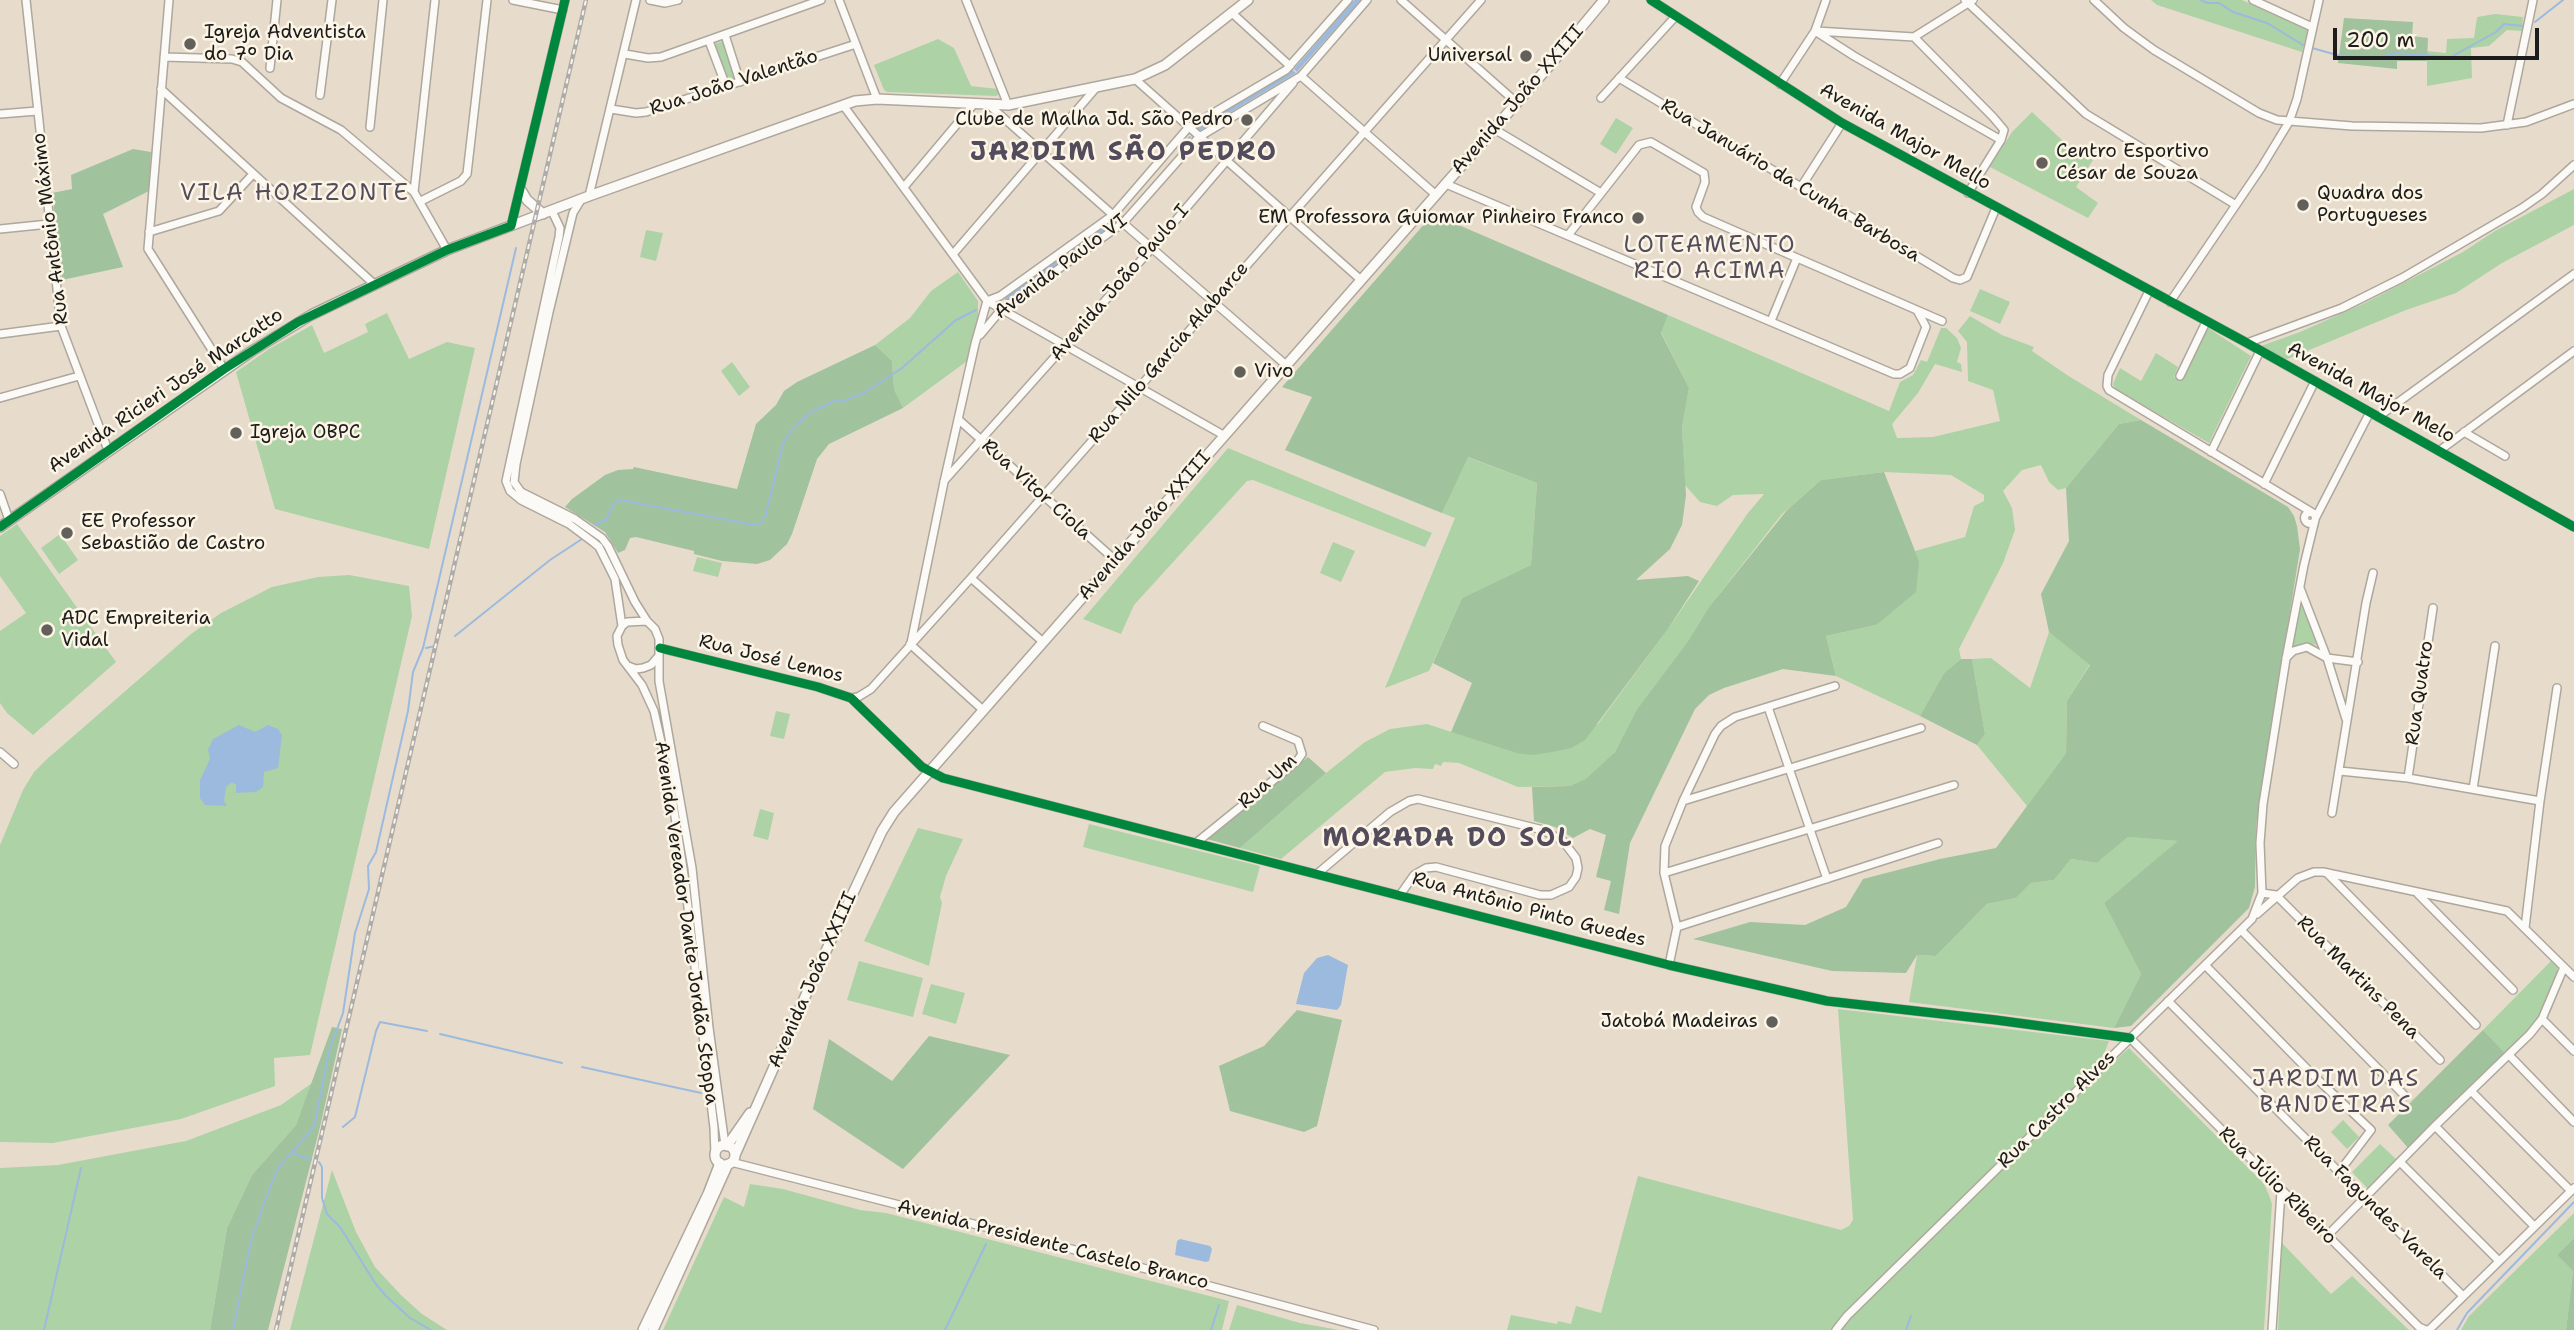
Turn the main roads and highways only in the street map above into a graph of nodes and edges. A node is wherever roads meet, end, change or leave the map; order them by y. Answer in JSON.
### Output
{"nodes":[{"id":1,"x":1248,"y":0,"type":"edge"},
{"id":2,"x":1604,"y":0,"type":"edge"},
{"id":3,"x":521,"y":190,"type":"road end"},
{"id":4,"x":548,"y":212,"type":"junction"},
{"id":5,"x":3,"y":525,"type":"edge"},
{"id":6,"x":759,"y":1100,"type":"junction"},
{"id":7,"x":726,"y":1145,"type":"junction"},
{"id":8,"x":726,"y":1160,"type":"junction"},
{"id":9,"x":643,"y":1330,"type":"edge"},
{"id":10,"x":653,"y":1330,"type":"edge"}],
"edges":[{"from":1,"to":4,"type":"main road","name":"Avenida Ricieri José Marcatto"},
{"from":2,"to":6,"type":"main road","name":"Avenida João XXIII"},
{"from":3,"to":4,"type":"main road"},
{"from":4,"to":5,"type":"main road","name":"Avenida Ricieri José Marcatto"},
{"from":6,"to":7,"type":"main road","name":"Avenida João XXIII"},
{"from":6,"to":8,"type":"main road","name":"Avenida João XXIII"},
{"from":7,"to":8,"type":"main road"},
{"from":7,"to":8,"type":"main road","name":"Avenida João XXIII"},
{"from":8,"to":9,"type":"main road","name":"Avenida João XXIII"},
{"from":8,"to":10,"type":"main road","name":"Avenida João XXIII"}]}
